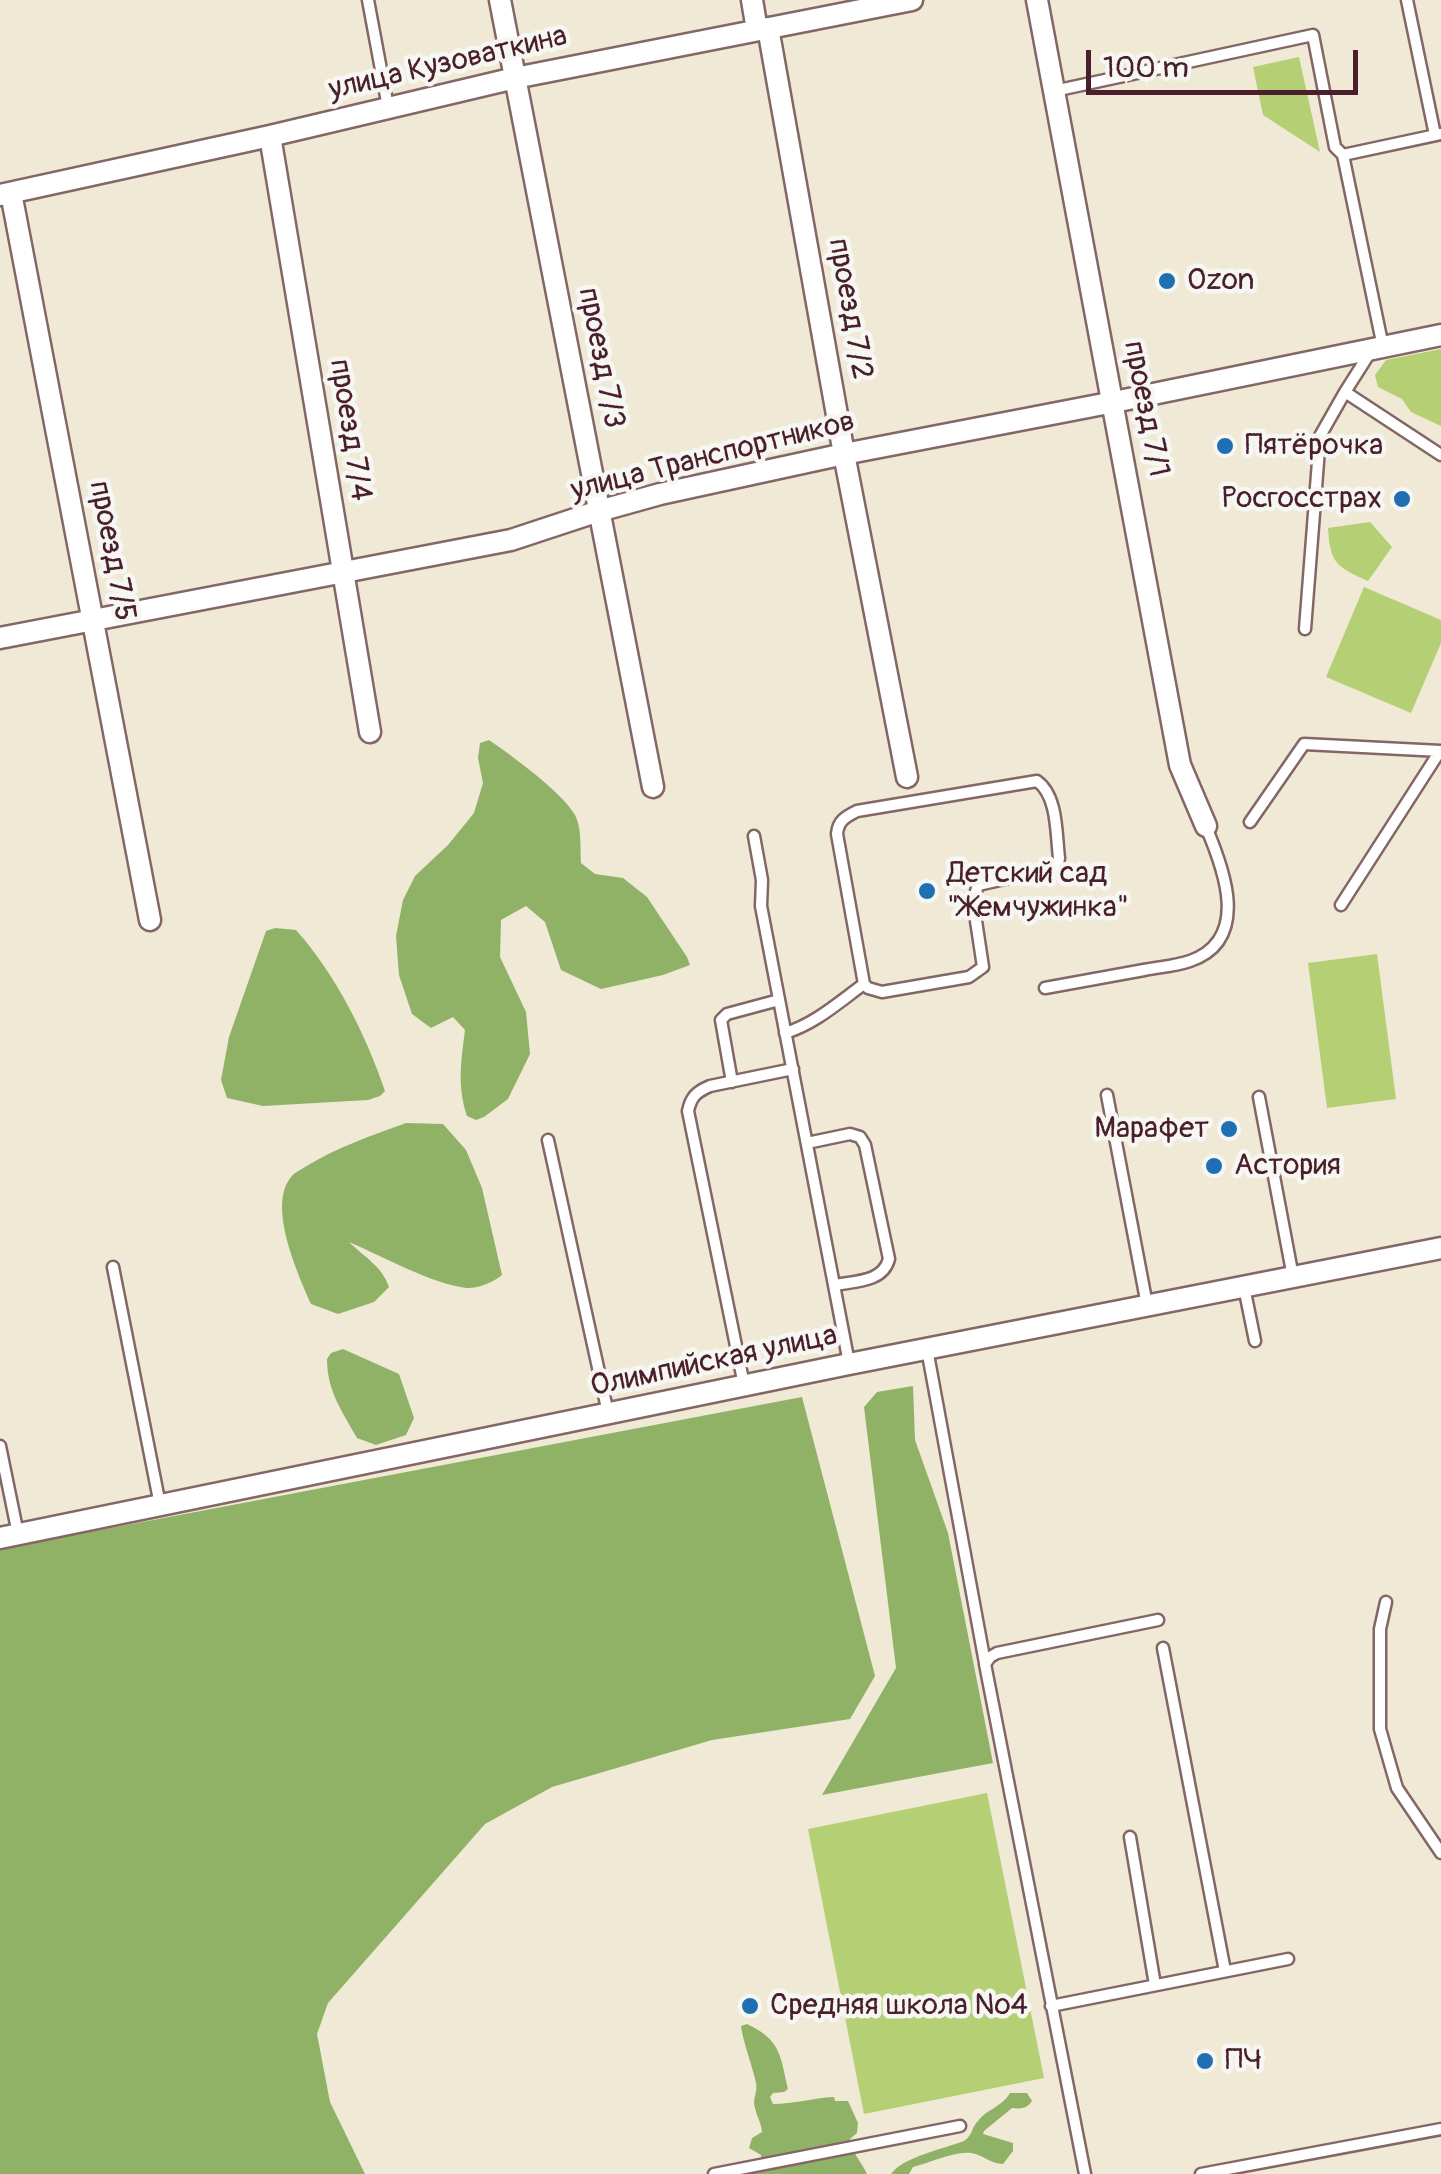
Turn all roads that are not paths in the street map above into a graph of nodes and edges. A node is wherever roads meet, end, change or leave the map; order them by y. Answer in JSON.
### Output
{"nodes":[{"id":1,"x":368,"y":0,"type":"edge"},
{"id":2,"x":500,"y":0,"type":"edge"},
{"id":3,"x":752,"y":0,"type":"edge"},
{"id":4,"x":912,"y":0,"type":"edge"},
{"id":5,"x":1037,"y":0,"type":"edge"},
{"id":6,"x":1406,"y":0,"type":"edge"},
{"id":7,"x":762,"y":29,"type":"junction"},
{"id":8,"x":515,"y":78,"type":"junction"},
{"id":9,"x":1054,"y":91,"type":"junction"},
{"id":10,"x":388,"y":107,"type":"junction"},
{"id":11,"x":1438,"y":134,"type":"edge"},
{"id":12,"x":270,"y":136,"type":"junction"},
{"id":13,"x":1344,"y":156,"type":"junction"},
{"id":14,"x":6,"y":194,"type":"edge"},
{"id":15,"x":1441,"y":335,"type":"edge"},
{"id":16,"x":1377,"y":348,"type":"junction"},
{"id":17,"x":1345,"y":392,"type":"junction"},
{"id":18,"x":1114,"y":402,"type":"junction"},
{"id":19,"x":844,"y":454,"type":"junction"},
{"id":20,"x":1441,"y":455,"type":"edge"},
{"id":21,"x":599,"y":511,"type":"junction"},
{"id":22,"x":342,"y":573,"type":"junction"},
{"id":23,"x":94,"y":620,"type":"junction"},
{"id":24,"x":1305,"y":628,"type":"dead end"},
{"id":25,"x":0,"y":638,"type":"edge"},
{"id":26,"x":370,"y":732,"type":"dead end"},
{"id":27,"x":1440,"y":751,"type":"edge"},
{"id":28,"x":907,"y":777,"type":"dead end"},
{"id":29,"x":653,"y":787,"type":"dead end"},
{"id":30,"x":1250,"y":822,"type":"dead end"},
{"id":31,"x":1206,"y":826,"type":"joint"},
{"id":32,"x":754,"y":836,"type":"dead end"},
{"id":33,"x":1341,"y":905,"type":"dead end"},
{"id":34,"x":150,"y":920,"type":"dead end"},
{"id":35,"x":864,"y":984,"type":"junction"},
{"id":36,"x":1046,"y":988,"type":"dead end"},
{"id":37,"x":779,"y":1000,"type":"junction"},
{"id":38,"x":785,"y":1033,"type":"junction"},
{"id":39,"x":792,"y":1068,"type":"junction"},
{"id":40,"x":732,"y":1082,"type":"junction"},
{"id":41,"x":1107,"y":1095,"type":"dead end"},
{"id":42,"x":1260,"y":1097,"type":"dead end"},
{"id":43,"x":548,"y":1140,"type":"dead end"},
{"id":44,"x":807,"y":1143,"type":"junction"},
{"id":45,"x":1441,"y":1248,"type":"edge"},
{"id":46,"x":113,"y":1267,"type":"dead end"},
{"id":47,"x":1293,"y":1277,"type":"junction"},
{"id":48,"x":835,"y":1285,"type":"junction"},
{"id":49,"x":1244,"y":1287,"type":"junction"},
{"id":50,"x":1148,"y":1306,"type":"junction"},
{"id":51,"x":1255,"y":1341,"type":"dead end"},
{"id":52,"x":927,"y":1349,"type":"junction"},
{"id":53,"x":849,"y":1364,"type":"junction"},
{"id":54,"x":744,"y":1386,"type":"junction"},
{"id":55,"x":608,"y":1414,"type":"junction"},
{"id":56,"x":0,"y":1446,"type":"edge"},
{"id":57,"x":160,"y":1506,"type":"junction"},
{"id":58,"x":9,"y":1537,"type":"edge"},
{"id":59,"x":1386,"y":1602,"type":"dead end"},
{"id":60,"x":1158,"y":1620,"type":"dead end"},
{"id":61,"x":1163,"y":1648,"type":"dead end"},
{"id":62,"x":985,"y":1664,"type":"junction"},
{"id":63,"x":1130,"y":1837,"type":"dead end"},
{"id":64,"x":1441,"y":1853,"type":"edge"},
{"id":65,"x":1288,"y":1959,"type":"dead end"},
{"id":66,"x":1225,"y":1971,"type":"junction"},
{"id":67,"x":1155,"y":1985,"type":"junction"},
{"id":68,"x":1051,"y":2006,"type":"junction"},
{"id":69,"x":960,"y":2126,"type":"dead end"},
{"id":70,"x":1441,"y":2129,"type":"edge"},
{"id":71,"x":714,"y":2174,"type":"edge"},
{"id":72,"x":1084,"y":2174,"type":"edge"},
{"id":73,"x":1200,"y":2174,"type":"edge"}],
"edges":[{"from":1,"to":10,"type":"lane"},
{"from":2,"to":8,"type":"street","name":"проезд 7/3"},
{"from":3,"to":7,"type":"street","name":"проезд 7/2"},
{"from":4,"to":7,"type":"street","name":"улица Кузоваткина"},
{"from":5,"to":9,"type":"street","name":"проезд 7/1"},
{"from":6,"to":11,"type":"lane"},
{"from":7,"to":8,"type":"street","name":"улица Кузоваткина"},
{"from":7,"to":19,"type":"street","name":"проезд 7/2"},
{"from":8,"to":10,"type":"street","name":"улица Кузоваткина"},
{"from":8,"to":21,"type":"street","name":"проезд 7/3"},
{"from":9,"to":13,"type":"lane"},
{"from":9,"to":18,"type":"street","name":"проезд 7/1"},
{"from":10,"to":12,"type":"street","name":"улица Кузоваткина"},
{"from":11,"to":13,"type":"lane"},
{"from":12,"to":14,"type":"street","name":"улица Кузоваткина"},
{"from":12,"to":22,"type":"street","name":"проезд 7/4"},
{"from":13,"to":16,"type":"lane"},
{"from":14,"to":23,"type":"street","name":"проезд 7/5"},
{"from":15,"to":16,"type":"street","name":"улица Транспортников"},
{"from":16,"to":17,"type":"lane"},
{"from":16,"to":18,"type":"street","name":"улица Транспортников"},
{"from":17,"to":20,"type":"lane"},
{"from":17,"to":24,"type":"lane"},
{"from":18,"to":19,"type":"street","name":"улица Транспортников"},
{"from":18,"to":31,"type":"street","name":"проезд 7/1"},
{"from":19,"to":21,"type":"street","name":"улица Транспортников"},
{"from":19,"to":28,"type":"street","name":"проезд 7/2"},
{"from":21,"to":22,"type":"street","name":"улица Транспортников"},
{"from":21,"to":29,"type":"street","name":"проезд 7/3"},
{"from":22,"to":23,"type":"street","name":"улица Транспортников"},
{"from":22,"to":26,"type":"street","name":"проезд 7/4"},
{"from":23,"to":25,"type":"street","name":"улица Транспортников"},
{"from":23,"to":34,"type":"street","name":"проезд 7/5"},
{"from":27,"to":30,"type":"lane"},
{"from":27,"to":33,"type":"lane"},
{"from":31,"to":36,"type":"lane"},
{"from":32,"to":37,"type":"lane"},
{"from":35,"to":35,"type":"lane"},
{"from":35,"to":38,"type":"lane"},
{"from":37,"to":38,"type":"lane"},
{"from":37,"to":40,"type":"lane"},
{"from":38,"to":39,"type":"lane"},
{"from":39,"to":40,"type":"lane"},
{"from":39,"to":44,"type":"lane"},
{"from":40,"to":54,"type":"lane"},
{"from":41,"to":50,"type":"lane"},
{"from":42,"to":47,"type":"lane"},
{"from":43,"to":55,"type":"lane"},
{"from":44,"to":48,"type":"lane"},
{"from":44,"to":48,"type":"lane"},
{"from":45,"to":47,"type":"street","name":"Олимпийская улица"},
{"from":46,"to":57,"type":"lane"},
{"from":47,"to":49,"type":"street","name":"Олимпийская улица"},
{"from":48,"to":53,"type":"lane"},
{"from":49,"to":50,"type":"street","name":"Олимпийская улица"},
{"from":49,"to":51,"type":"lane"},
{"from":50,"to":52,"type":"street","name":"Олимпийская улица"},
{"from":52,"to":53,"type":"street","name":"Олимпийская улица"},
{"from":52,"to":62,"type":"lane"},
{"from":53,"to":54,"type":"street","name":"Олимпийская улица"},
{"from":54,"to":55,"type":"street","name":"Олимпийская улица"},
{"from":55,"to":57,"type":"street","name":"Олимпийская улица"},
{"from":56,"to":58,"type":"lane"},
{"from":57,"to":58,"type":"street","name":"Олимпийская улица"},
{"from":59,"to":64,"type":"lane"},
{"from":60,"to":62,"type":"lane"},
{"from":61,"to":66,"type":"lane"},
{"from":62,"to":68,"type":"lane"},
{"from":63,"to":67,"type":"lane"},
{"from":65,"to":66,"type":"lane"},
{"from":66,"to":67,"type":"lane"},
{"from":67,"to":68,"type":"lane"},
{"from":68,"to":72,"type":"lane"},
{"from":69,"to":71,"type":"lane"},
{"from":70,"to":73,"type":"lane"}]}
